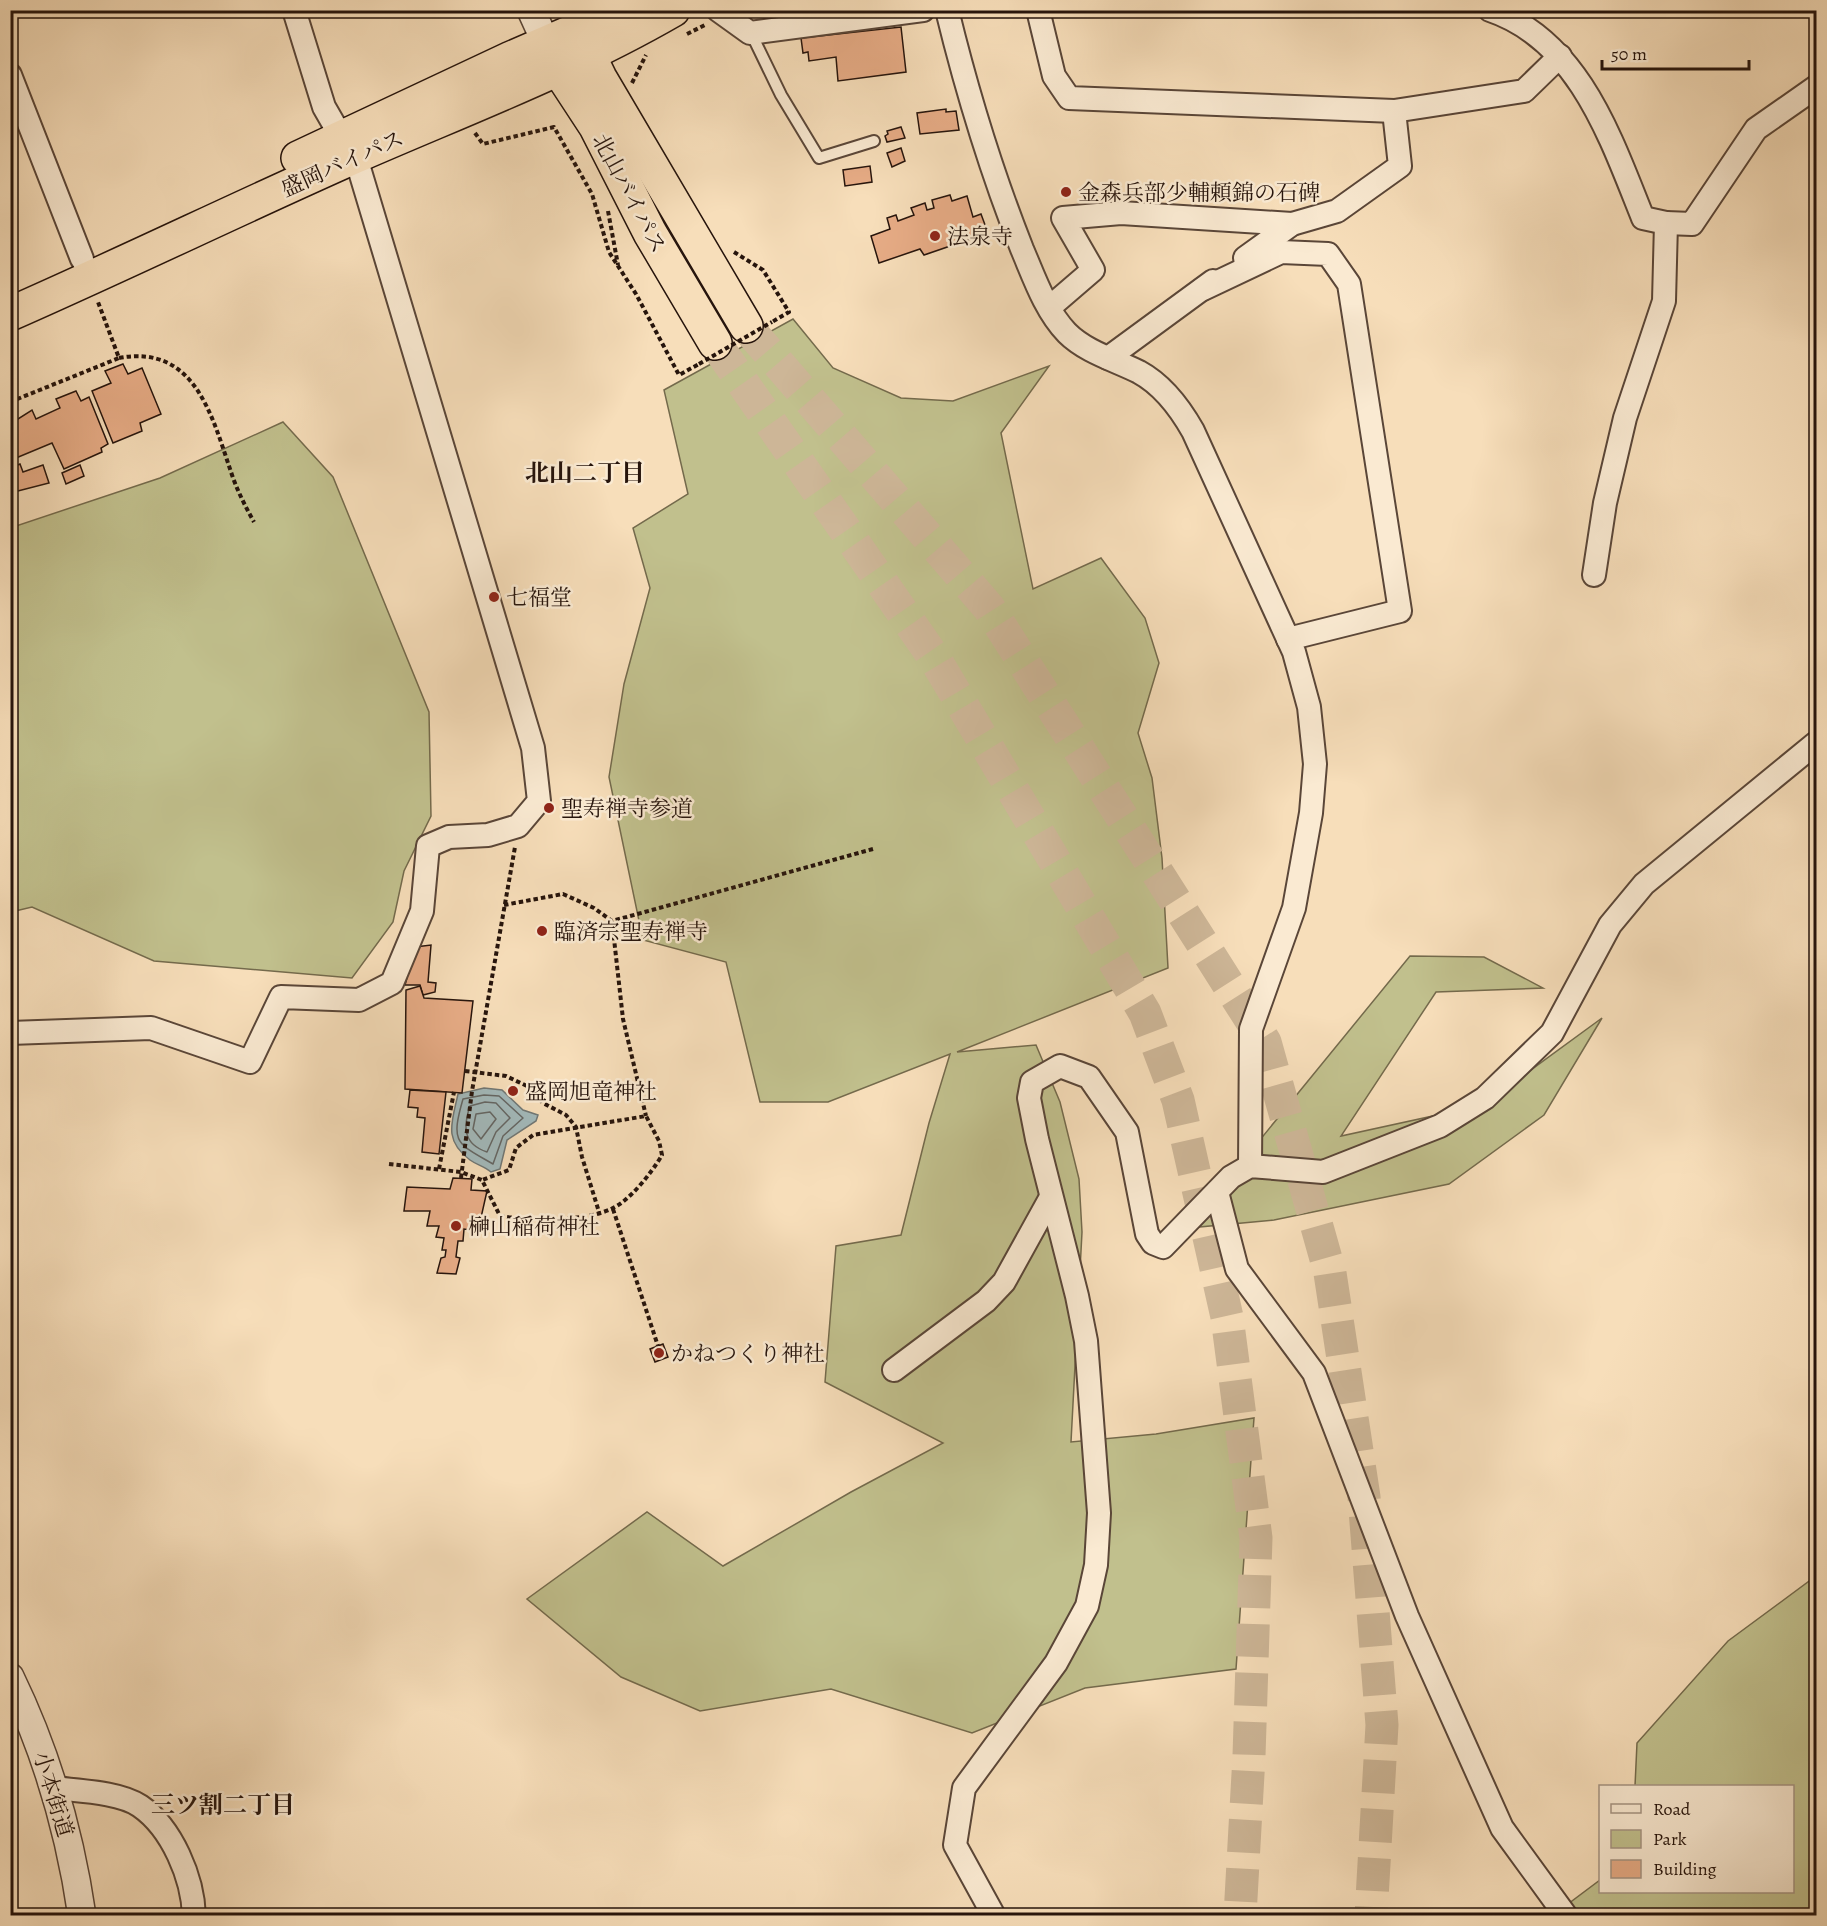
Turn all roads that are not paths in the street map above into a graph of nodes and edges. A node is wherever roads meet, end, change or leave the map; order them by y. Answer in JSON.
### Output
{"nodes":[{"id":1,"x":294,"y":10,"type":"edge"},
{"id":2,"x":531,"y":10,"type":"edge"},
{"id":3,"x":621,"y":10,"type":"edge"},
{"id":4,"x":923,"y":10,"type":"edge"},
{"id":5,"x":947,"y":10,"type":"edge"},
{"id":6,"x":1038,"y":10,"type":"edge"},
{"id":7,"x":1490,"y":10,"type":"edge"},
{"id":8,"x":716,"y":20,"type":"edge"},
{"id":9,"x":679,"y":22,"type":"edge"},
{"id":10,"x":578,"y":32,"type":"edge"},
{"id":11,"x":750,"y":33,"type":"junction"},
{"id":12,"x":552,"y":56,"type":"junction"},
{"id":13,"x":1560,"y":56,"type":"junction"},
{"id":14,"x":10,"y":75,"type":"edge"},
{"id":15,"x":1816,"y":87,"type":"edge"},
{"id":16,"x":1394,"y":111,"type":"junction"},
{"id":17,"x":874,"y":141,"type":"dead end"},
{"id":18,"x":348,"y":147,"type":"junction"},
{"id":19,"x":1292,"y":224,"type":"junction"},
{"id":20,"x":1666,"y":224,"type":"junction"},
{"id":21,"x":82,"y":259,"type":"junction"},
{"id":22,"x":1203,"y":289,"type":"junction"},
{"id":23,"x":10,"y":292,"type":"edge"},
{"id":24,"x":1050,"y":307,"type":"junction"},
{"id":25,"x":10,"y":314,"type":"edge"},
{"id":26,"x":759,"y":324,"type":"tunnel mouth"},
{"id":27,"x":707,"y":353,"type":"tunnel mouth"},
{"id":28,"x":1108,"y":358,"type":"junction"},
{"id":29,"x":1594,"y":575,"type":"dead end"},
{"id":30,"x":1288,"y":639,"type":"junction"},
{"id":31,"x":1816,"y":743,"type":"edge"},
{"id":32,"x":10,"y":1033,"type":"edge"},
{"id":33,"x":1250,"y":1166,"type":"junction"},
{"id":34,"x":1217,"y":1192,"type":"junction"},
{"id":35,"x":1051,"y":1197,"type":"junction"},
{"id":36,"x":894,"y":1370,"type":"dead end"},
{"id":37,"x":10,"y":1677,"type":"edge"},
{"id":38,"x":54,"y":1788,"type":"junction"},
{"id":39,"x":82,"y":1916,"type":"edge"},
{"id":40,"x":194,"y":1916,"type":"edge"},
{"id":41,"x":994,"y":1916,"type":"edge"},
{"id":42,"x":1566,"y":1916,"type":"edge"}],
"edges":[{"from":1,"to":18,"type":"street"},
{"from":2,"to":12,"type":"street"},
{"from":3,"to":10,"type":"highway","name":"盛岡バイパス"},
{"from":4,"to":11,"type":"street"},
{"from":5,"to":24,"type":"street"},
{"from":6,"to":16,"type":"street"},
{"from":7,"to":13,"type":"street"},
{"from":8,"to":11,"type":"street"},
{"from":9,"to":10,"type":"highway","name":"盛岡バイパス"},
{"from":10,"to":12,"type":"highway","name":"盛岡バイパス"},
{"from":10,"to":26,"type":"highway","name":"北山バイパス"},
{"from":11,"to":17,"type":"lane"},
{"from":12,"to":18,"type":"highway","name":"盛岡バイパス"},
{"from":12,"to":27,"type":"highway","name":"北山バイパス"},
{"from":13,"to":16,"type":"street"},
{"from":13,"to":20,"type":"street"},
{"from":14,"to":21,"type":"street"},
{"from":15,"to":20,"type":"street"},
{"from":16,"to":19,"type":"street"},
{"from":18,"to":21,"type":"highway","name":"盛岡バイパス"},
{"from":18,"to":25,"type":"highway","name":"盛岡バイパス"},
{"from":18,"to":32,"type":"street"},
{"from":19,"to":22,"type":"street"},
{"from":19,"to":24,"type":"street"},
{"from":20,"to":29,"type":"street"},
{"from":21,"to":23,"type":"highway","name":"盛岡バイパス"},
{"from":22,"to":28,"type":"street"},
{"from":22,"to":30,"type":"street"},
{"from":24,"to":28,"type":"street"},
{"from":28,"to":30,"type":"street"},
{"from":30,"to":33,"type":"street"},
{"from":31,"to":33,"type":"street"},
{"from":33,"to":34,"type":"street"},
{"from":34,"to":35,"type":"street"},
{"from":34,"to":42,"type":"street"},
{"from":35,"to":36,"type":"street"},
{"from":35,"to":41,"type":"street"},
{"from":37,"to":38,"type":"street","name":"小本街道"},
{"from":38,"to":39,"type":"street","name":"小本街道"},
{"from":38,"to":40,"type":"street"}]}
